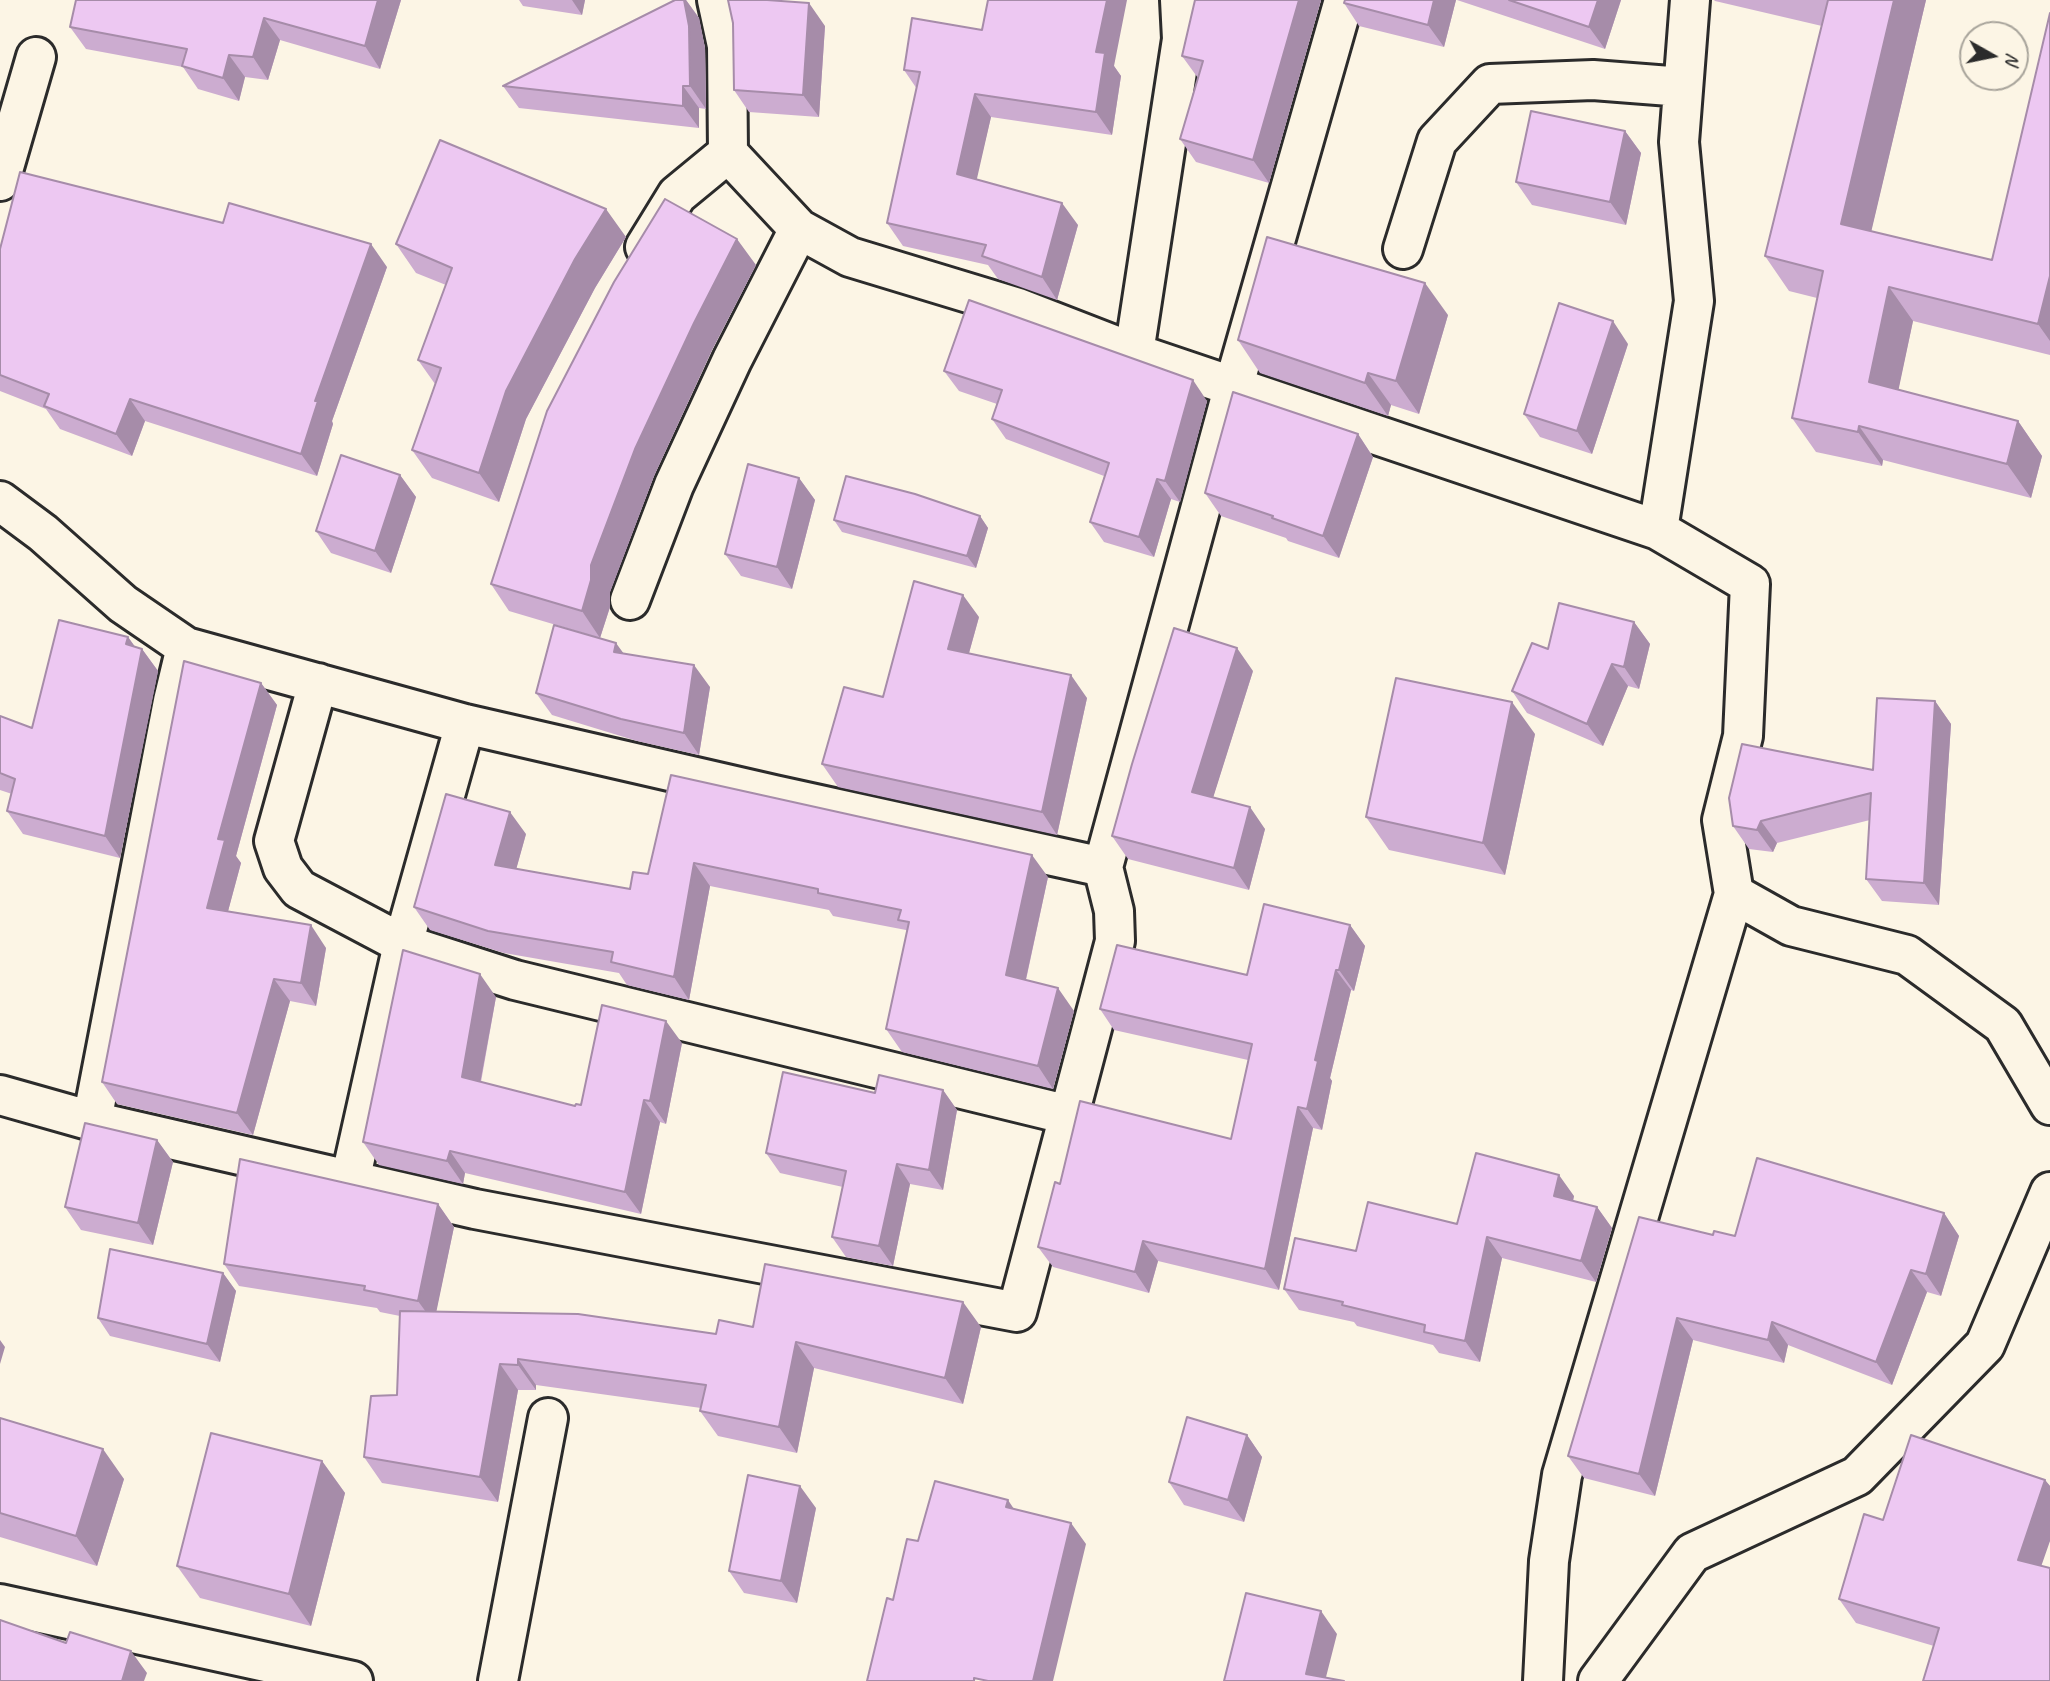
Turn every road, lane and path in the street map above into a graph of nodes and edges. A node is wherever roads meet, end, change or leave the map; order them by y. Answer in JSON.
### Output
{"nodes":[{"id":1,"x":717,"y":0,"type":"edge"},
{"id":2,"x":1180,"y":0,"type":"edge"},
{"id":3,"x":1344,"y":0,"type":"edge"},
{"id":4,"x":1690,"y":0,"type":"edge"},
{"id":5,"x":36,"y":57,"type":"dead end"},
{"id":6,"x":1683,"y":88,"type":"junction"},
{"id":7,"x":728,"y":153,"type":"junction"},
{"id":8,"x":0,"y":181,"type":"edge"},
{"id":9,"x":799,"y":229,"type":"junction"},
{"id":10,"x":1403,"y":248,"type":"dead end"},
{"id":11,"x":628,"y":275,"type":"edge"},
{"id":12,"x":1134,"y":353,"type":"junction"},
{"id":13,"x":1234,"y":385,"type":"junction"},
{"id":14,"x":0,"y":501,"type":"edge"},
{"id":15,"x":1658,"y":530,"type":"junction"},
{"id":16,"x":630,"y":600,"type":"dead end"},
{"id":17,"x":186,"y":647,"type":"junction"},
{"id":18,"x":318,"y":683,"type":"junction"},
{"id":19,"x":465,"y":724,"type":"junction"},
{"id":20,"x":1103,"y":867,"type":"junction"},
{"id":21,"x":1734,"y":894,"type":"junction"},
{"id":22,"x":403,"y":944,"type":"junction"},
{"id":23,"x":0,"y":1095,"type":"edge"},
{"id":24,"x":2050,"y":1105,"type":"edge"},
{"id":25,"x":1069,"y":1115,"type":"junction"},
{"id":26,"x":92,"y":1121,"type":"junction"},
{"id":27,"x":350,"y":1181,"type":"junction"},
{"id":28,"x":2050,"y":1192,"type":"edge"},
{"id":29,"x":548,"y":1418,"type":"dead end"},
{"id":30,"x":0,"y":1604,"type":"edge"},
{"id":31,"x":353,"y":1681,"type":"edge"},
{"id":32,"x":498,"y":1681,"type":"edge"},
{"id":33,"x":1543,"y":1681,"type":"edge"},
{"id":34,"x":1598,"y":1681,"type":"edge"}],
"edges":[{"from":1,"to":7,"type":"street"},
{"from":2,"to":12,"type":"street"},
{"from":3,"to":13,"type":"street"},
{"from":4,"to":6,"type":"street"},
{"from":5,"to":8,"type":"street"},
{"from":6,"to":10,"type":"street"},
{"from":6,"to":15,"type":"street"},
{"from":7,"to":9,"type":"street"},
{"from":7,"to":11,"type":"street"},
{"from":9,"to":12,"type":"street"},
{"from":9,"to":16,"type":"street"},
{"from":12,"to":13,"type":"street"},
{"from":13,"to":15,"type":"street"},
{"from":13,"to":20,"type":"street"},
{"from":14,"to":17,"type":"street"},
{"from":15,"to":21,"type":"street"},
{"from":17,"to":18,"type":"street"},
{"from":17,"to":26,"type":"street"},
{"from":18,"to":19,"type":"street"},
{"from":18,"to":22,"type":"street"},
{"from":19,"to":20,"type":"street"},
{"from":19,"to":22,"type":"street"},
{"from":20,"to":25,"type":"street"},
{"from":21,"to":24,"type":"street"},
{"from":21,"to":33,"type":"street"},
{"from":22,"to":25,"type":"street"},
{"from":22,"to":27,"type":"street"},
{"from":23,"to":26,"type":"street"},
{"from":25,"to":27,"type":"street"},
{"from":26,"to":27,"type":"street"},
{"from":28,"to":34,"type":"street"},
{"from":29,"to":32,"type":"street"},
{"from":30,"to":31,"type":"street"}]}
